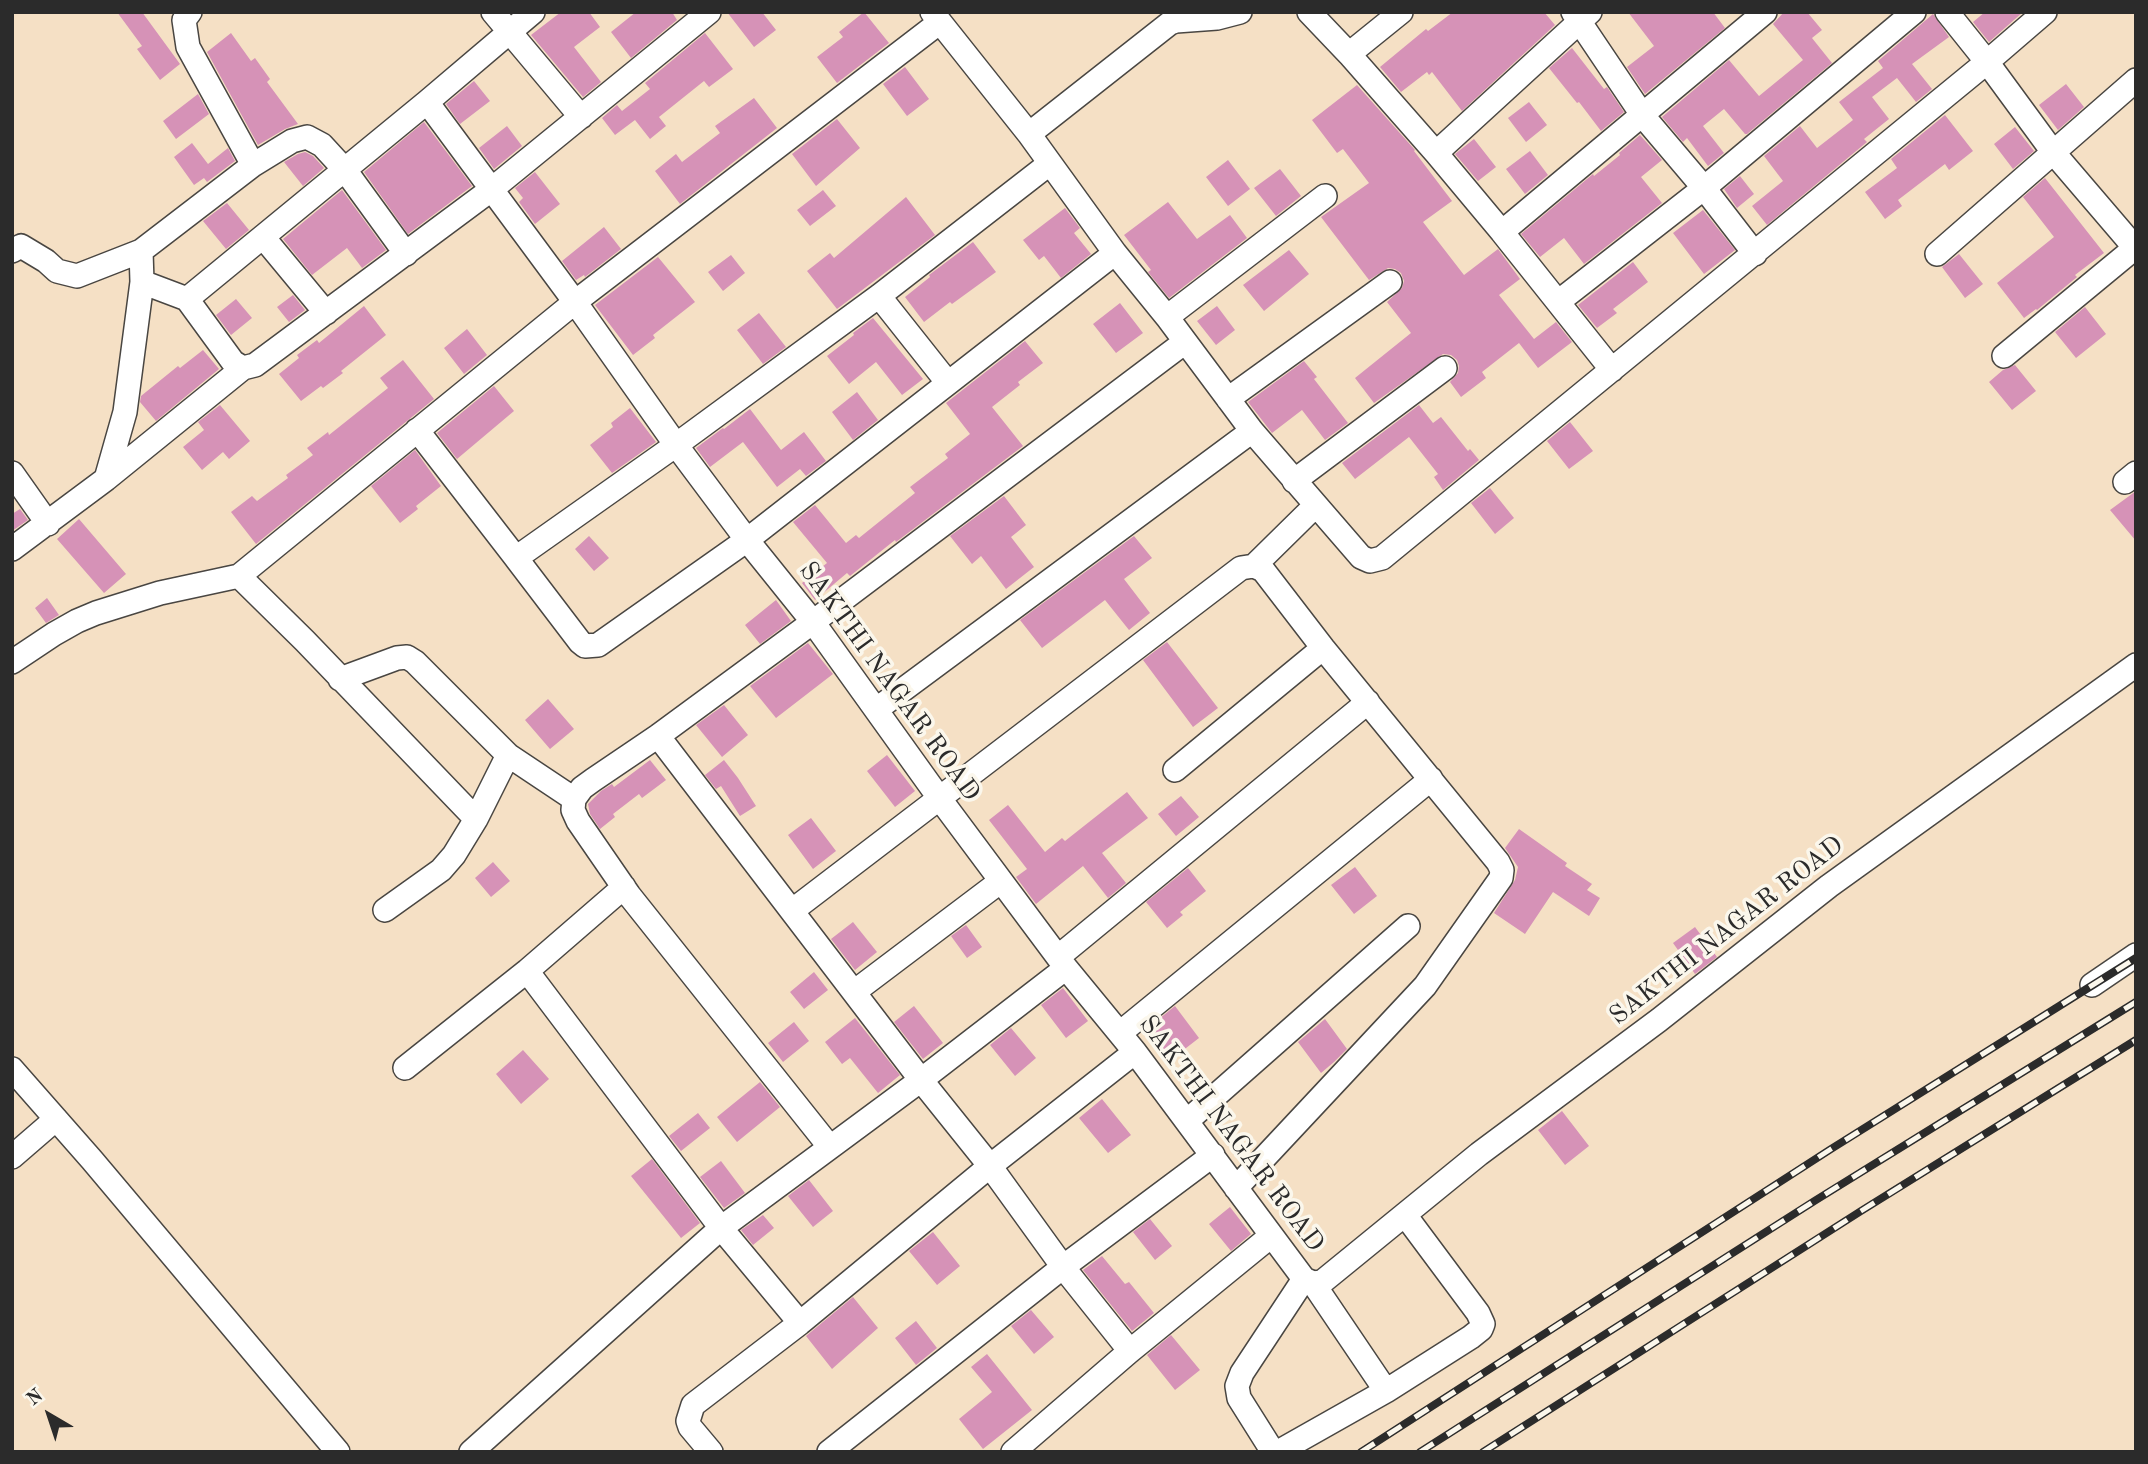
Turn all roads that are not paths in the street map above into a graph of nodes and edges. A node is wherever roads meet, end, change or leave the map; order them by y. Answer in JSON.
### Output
{"nodes":[{"id":1,"x":190,"y":12,"type":"edge"},
{"id":2,"x":493,"y":12,"type":"edge"},
{"id":3,"x":533,"y":12,"type":"edge"},
{"id":4,"x":709,"y":12,"type":"edge"},
{"id":5,"x":1240,"y":12,"type":"edge"},
{"id":6,"x":1308,"y":12,"type":"edge"},
{"id":7,"x":1401,"y":12,"type":"edge"},
{"id":8,"x":1765,"y":12,"type":"edge"},
{"id":9,"x":1914,"y":12,"type":"edge"},
{"id":10,"x":1947,"y":12,"type":"edge"},
{"id":11,"x":2045,"y":12,"type":"edge"},
{"id":12,"x":1581,"y":15,"type":"edge"},
{"id":13,"x":936,"y":17,"type":"edge"},
{"id":14,"x":509,"y":31,"type":"junction"},
{"id":15,"x":1349,"y":54,"type":"junction"},
{"id":16,"x":1987,"y":62,"type":"junction"},
{"id":17,"x":2136,"y":80,"type":"edge"},
{"id":18,"x":427,"y":102,"type":"junction"},
{"id":19,"x":1643,"y":116,"type":"junction"},
{"id":20,"x":581,"y":117,"type":"junction"},
{"id":21,"x":1029,"y":134,"type":"junction"},
{"id":22,"x":2053,"y":152,"type":"junction"},
{"id":23,"x":1436,"y":153,"type":"junction"},
{"id":24,"x":253,"y":164,"type":"junction"},
{"id":25,"x":1049,"y":164,"type":"junction"},
{"id":26,"x":345,"y":170,"type":"junction"},
{"id":27,"x":1704,"y":188,"type":"junction"},
{"id":28,"x":492,"y":189,"type":"junction"},
{"id":29,"x":1325,"y":196,"type":"dead end"},
{"id":30,"x":1502,"y":232,"type":"junction"},
{"id":31,"x":263,"y":237,"type":"junction"},
{"id":32,"x":2135,"y":248,"type":"edge"},
{"id":33,"x":12,"y":251,"type":"edge"},
{"id":34,"x":141,"y":251,"type":"junction"},
{"id":35,"x":1115,"y":253,"type":"junction"},
{"id":36,"x":406,"y":254,"type":"junction"},
{"id":37,"x":1755,"y":254,"type":"junction"},
{"id":38,"x":1937,"y":254,"type":"dead end"},
{"id":39,"x":142,"y":282,"type":"junction"},
{"id":40,"x":1390,"y":282,"type":"dead end"},
{"id":41,"x":879,"y":296,"type":"junction"},
{"id":42,"x":187,"y":299,"type":"junction"},
{"id":43,"x":575,"y":302,"type":"junction"},
{"id":44,"x":1558,"y":302,"type":"junction"},
{"id":45,"x":326,"y":313,"type":"junction"},
{"id":46,"x":1167,"y":317,"type":"junction"},
{"id":47,"x":1185,"y":342,"type":"junction"},
{"id":48,"x":2004,"y":356,"type":"dead end"},
{"id":49,"x":243,"y":368,"type":"junction"},
{"id":50,"x":1445,"y":368,"type":"dead end"},
{"id":51,"x":1612,"y":370,"type":"junction"},
{"id":52,"x":948,"y":383,"type":"junction"},
{"id":53,"x":1228,"y":399,"type":"junction"},
{"id":54,"x":417,"y":430,"type":"junction"},
{"id":55,"x":1252,"y":431,"type":"junction"},
{"id":56,"x":676,"y":445,"type":"junction"},
{"id":57,"x":12,"y":473,"type":"edge"},
{"id":58,"x":106,"y":479,"type":"junction"},
{"id":59,"x":1294,"y":481,"type":"junction"},
{"id":60,"x":1316,"y":505,"type":"junction"},
{"id":61,"x":48,"y":524,"type":"junction"},
{"id":62,"x":747,"y":540,"type":"junction"},
{"id":63,"x":13,"y":547,"type":"edge"},
{"id":64,"x":516,"y":558,"type":"junction"},
{"id":65,"x":1254,"y":566,"type":"junction"},
{"id":66,"x":239,"y":576,"type":"junction"},
{"id":67,"x":813,"y":622,"type":"junction"},
{"id":68,"x":1323,"y":648,"type":"junction"},
{"id":69,"x":12,"y":662,"type":"edge"},
{"id":70,"x":2136,"y":665,"type":"edge"},
{"id":71,"x":340,"y":679,"type":"junction"},
{"id":72,"x":1368,"y":702,"type":"junction"},
{"id":73,"x":877,"y":709,"type":"junction"},
{"id":74,"x":657,"y":736,"type":"junction"},
{"id":75,"x":508,"y":755,"type":"junction"},
{"id":76,"x":1175,"y":770,"type":"dead end"},
{"id":77,"x":1431,"y":779,"type":"junction"},
{"id":78,"x":574,"y":799,"type":"junction"},
{"id":79,"x":940,"y":799,"type":"junction"},
{"id":80,"x":476,"y":819,"type":"junction"},
{"id":81,"x":1001,"y":881,"type":"junction"},
{"id":82,"x":624,"y":887,"type":"junction"},
{"id":83,"x":385,"y":910,"type":"dead end"},
{"id":84,"x":793,"y":911,"type":"junction"},
{"id":85,"x":1408,"y":926,"type":"dead end"},
{"id":86,"x":2136,"y":955,"type":"edge"},
{"id":87,"x":1062,"y":962,"type":"junction"},
{"id":88,"x":527,"y":971,"type":"junction"},
{"id":89,"x":2092,"y":985,"type":"dead end"},
{"id":90,"x":854,"y":992,"type":"junction"},
{"id":91,"x":1120,"y":1033,"type":"junction"},
{"id":92,"x":1135,"y":1052,"type":"junction"},
{"id":93,"x":405,"y":1068,"type":"dead end"},
{"id":94,"x":12,"y":1069,"type":"edge"},
{"id":95,"x":921,"y":1080,"type":"junction"},
{"id":96,"x":56,"y":1119,"type":"junction"},
{"id":97,"x":1187,"y":1121,"type":"junction"},
{"id":98,"x":829,"y":1146,"type":"junction"},
{"id":99,"x":1213,"y":1154,"type":"junction"},
{"id":100,"x":12,"y":1157,"type":"edge"},
{"id":101,"x":990,"y":1166,"type":"junction"},
{"id":102,"x":1236,"y":1188,"type":"junction"},
{"id":103,"x":1405,"y":1214,"type":"junction"},
{"id":104,"x":721,"y":1228,"type":"junction"},
{"id":105,"x":1271,"y":1236,"type":"junction"},
{"id":106,"x":1063,"y":1267,"type":"junction"},
{"id":107,"x":1309,"y":1281,"type":"junction"},
{"id":108,"x":800,"y":1323,"type":"junction"},
{"id":109,"x":1130,"y":1351,"type":"junction"},
{"id":110,"x":1386,"y":1391,"type":"junction"},
{"id":111,"x":338,"y":1452,"type":"edge"},
{"id":112,"x":471,"y":1452,"type":"edge"},
{"id":113,"x":711,"y":1452,"type":"edge"},
{"id":114,"x":829,"y":1452,"type":"edge"},
{"id":115,"x":1013,"y":1452,"type":"edge"},
{"id":116,"x":1276,"y":1452,"type":"edge"}],
"edges":[{"from":1,"to":24,"type":"street"},
{"from":2,"to":14,"type":"street"},
{"from":3,"to":14,"type":"street"},
{"from":4,"to":20,"type":"street"},
{"from":5,"to":21,"type":"street"},
{"from":6,"to":15,"type":"street"},
{"from":7,"to":15,"type":"street"},
{"from":8,"to":19,"type":"street"},
{"from":9,"to":27,"type":"street"},
{"from":10,"to":16,"type":"street"},
{"from":11,"to":16,"type":"street"},
{"from":12,"to":19,"type":"street"},
{"from":12,"to":23,"type":"street"},
{"from":13,"to":21,"type":"street"},
{"from":13,"to":43,"type":"street"},
{"from":14,"to":18,"type":"street"},
{"from":14,"to":20,"type":"street"},
{"from":15,"to":23,"type":"street"},
{"from":16,"to":22,"type":"street"},
{"from":16,"to":37,"type":"street"},
{"from":17,"to":22,"type":"street"},
{"from":18,"to":26,"type":"street"},
{"from":18,"to":28,"type":"street","name":"SAKTHI NAGAR ROAD"},
{"from":19,"to":27,"type":"street"},
{"from":19,"to":30,"type":"street"},
{"from":20,"to":28,"type":"street"},
{"from":21,"to":25,"type":"street"},
{"from":22,"to":32,"type":"street"},
{"from":22,"to":38,"type":"street"},
{"from":23,"to":30,"type":"street"},
{"from":24,"to":26,"type":"street"},
{"from":24,"to":34,"type":"street"},
{"from":25,"to":35,"type":"street"},
{"from":25,"to":41,"type":"street"},
{"from":26,"to":31,"type":"street"},
{"from":26,"to":36,"type":"street"},
{"from":27,"to":37,"type":"street"},
{"from":27,"to":44,"type":"street"},
{"from":28,"to":36,"type":"street"},
{"from":28,"to":43,"type":"street","name":"SAKTHI NAGAR ROAD"},
{"from":29,"to":46,"type":"street"},
{"from":30,"to":44,"type":"street"},
{"from":31,"to":42,"type":"street"},
{"from":31,"to":45,"type":"street"},
{"from":32,"to":48,"type":"street"},
{"from":33,"to":34,"type":"street"},
{"from":34,"to":39,"type":"street"},
{"from":35,"to":46,"type":"street"},
{"from":35,"to":52,"type":"street"},
{"from":36,"to":45,"type":"street"},
{"from":37,"to":51,"type":"street"},
{"from":39,"to":42,"type":"street"},
{"from":39,"to":58,"type":"street"},
{"from":40,"to":53,"type":"street"},
{"from":41,"to":52,"type":"street"},
{"from":41,"to":56,"type":"street"},
{"from":42,"to":49,"type":"street"},
{"from":43,"to":54,"type":"street"},
{"from":43,"to":56,"type":"street","name":"SAKTHI NAGAR ROAD"},
{"from":44,"to":51,"type":"street"},
{"from":45,"to":49,"type":"street"},
{"from":46,"to":47,"type":"street"},
{"from":47,"to":53,"type":"street"},
{"from":47,"to":67,"type":"street"},
{"from":49,"to":58,"type":"street"},
{"from":50,"to":59,"type":"street"},
{"from":51,"to":60,"type":"street"},
{"from":52,"to":62,"type":"street"},
{"from":53,"to":55,"type":"street"},
{"from":54,"to":64,"type":"street"},
{"from":54,"to":66,"type":"street"},
{"from":55,"to":59,"type":"street"},
{"from":55,"to":73,"type":"street"},
{"from":56,"to":62,"type":"street","name":"SAKTHI NAGAR ROAD"},
{"from":56,"to":64,"type":"street"},
{"from":57,"to":61,"type":"street"},
{"from":58,"to":61,"type":"street"},
{"from":59,"to":60,"type":"street"},
{"from":60,"to":65,"type":"street"},
{"from":61,"to":63,"type":"street"},
{"from":62,"to":64,"type":"street"},
{"from":62,"to":67,"type":"street","name":"SAKTHI NAGAR ROAD"},
{"from":65,"to":68,"type":"street"},
{"from":65,"to":79,"type":"street"},
{"from":66,"to":69,"type":"street"},
{"from":66,"to":71,"type":"street"},
{"from":67,"to":73,"type":"street","name":"SAKTHI NAGAR ROAD"},
{"from":67,"to":74,"type":"street"},
{"from":68,"to":72,"type":"street"},
{"from":68,"to":76,"type":"street"},
{"from":70,"to":103,"type":"street","name":"SAKTHI NAGAR ROAD"},
{"from":71,"to":75,"type":"street"},
{"from":71,"to":80,"type":"street"},
{"from":72,"to":77,"type":"street"},
{"from":72,"to":87,"type":"street"},
{"from":73,"to":79,"type":"street","name":"SAKTHI NAGAR ROAD"},
{"from":74,"to":78,"type":"street"},
{"from":74,"to":84,"type":"street"},
{"from":75,"to":78,"type":"street"},
{"from":75,"to":80,"type":"street"},
{"from":77,"to":91,"type":"street"},
{"from":77,"to":102,"type":"street"},
{"from":78,"to":82,"type":"street"},
{"from":79,"to":81,"type":"street","name":"SAKTHI NAGAR ROAD"},
{"from":79,"to":84,"type":"street"},
{"from":80,"to":83,"type":"street"},
{"from":81,"to":87,"type":"street","name":"SAKTHI NAGAR ROAD"},
{"from":81,"to":90,"type":"street"},
{"from":82,"to":88,"type":"street"},
{"from":82,"to":98,"type":"street"},
{"from":84,"to":90,"type":"street"},
{"from":85,"to":97,"type":"street"},
{"from":86,"to":89,"type":"street"},
{"from":87,"to":91,"type":"street","name":"SAKTHI NAGAR ROAD"},
{"from":87,"to":95,"type":"street"},
{"from":88,"to":93,"type":"street"},
{"from":88,"to":104,"type":"street"},
{"from":90,"to":95,"type":"street"},
{"from":91,"to":92,"type":"street","name":"SAKTHI NAGAR ROAD"},
{"from":92,"to":97,"type":"street","name":"SAKTHI NAGAR ROAD"},
{"from":92,"to":101,"type":"street"},
{"from":94,"to":96,"type":"street"},
{"from":95,"to":98,"type":"street"},
{"from":95,"to":101,"type":"street"},
{"from":96,"to":100,"type":"street"},
{"from":96,"to":111,"type":"street"},
{"from":97,"to":99,"type":"street","name":"SAKTHI NAGAR ROAD"},
{"from":98,"to":104,"type":"street"},
{"from":99,"to":102,"type":"street","name":"SAKTHI NAGAR ROAD"},
{"from":99,"to":106,"type":"street"},
{"from":101,"to":106,"type":"street"},
{"from":101,"to":108,"type":"street"},
{"from":102,"to":105,"type":"street","name":"SAKTHI NAGAR ROAD"},
{"from":103,"to":107,"type":"street","name":"SAKTHI NAGAR ROAD"},
{"from":103,"to":110,"type":"street"},
{"from":104,"to":108,"type":"street"},
{"from":104,"to":112,"type":"street"},
{"from":105,"to":107,"type":"street","name":"SAKTHI NAGAR ROAD"},
{"from":105,"to":109,"type":"street"},
{"from":106,"to":109,"type":"street"},
{"from":106,"to":114,"type":"street"},
{"from":107,"to":110,"type":"street"},
{"from":107,"to":116,"type":"street"},
{"from":108,"to":113,"type":"street"},
{"from":109,"to":115,"type":"street"},
{"from":110,"to":116,"type":"street"}]}
